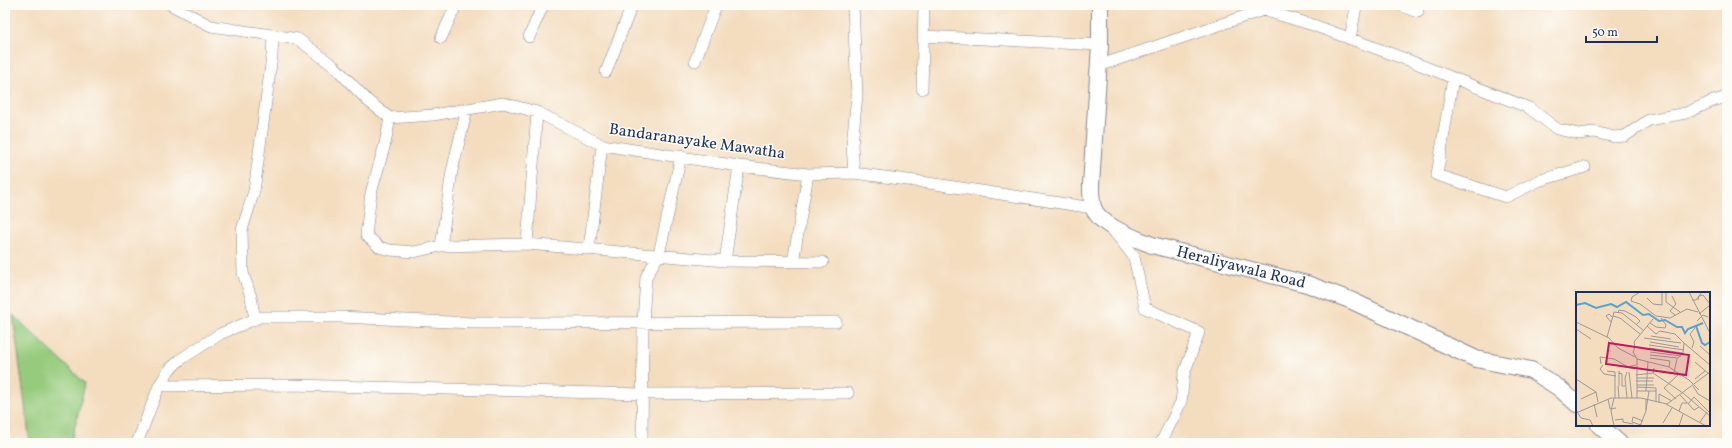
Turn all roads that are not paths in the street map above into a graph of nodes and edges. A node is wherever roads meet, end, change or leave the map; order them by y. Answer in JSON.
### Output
{"nodes":[{"id":1,"x":171,"y":5,"type":"edge"},
{"id":2,"x":456,"y":5,"type":"edge"},
{"id":3,"x":543,"y":5,"type":"edge"},
{"id":4,"x":632,"y":5,"type":"edge"},
{"id":5,"x":716,"y":5,"type":"edge"},
{"id":6,"x":853,"y":5,"type":"edge"},
{"id":7,"x":924,"y":5,"type":"edge"},
{"id":8,"x":1100,"y":5,"type":"edge"},
{"id":9,"x":1400,"y":5,"type":"edge"},
{"id":10,"x":1357,"y":6,"type":"edge"},
{"id":11,"x":1418,"y":12,"type":"dead end"},
{"id":12,"x":273,"y":35,"type":"junction"},
{"id":13,"x":923,"y":36,"type":"junction"},
{"id":14,"x":529,"y":37,"type":"dead end"},
{"id":15,"x":441,"y":38,"type":"dead end"},
{"id":16,"x":1350,"y":39,"type":"junction"},
{"id":17,"x":1100,"y":45,"type":"junction"},
{"id":18,"x":695,"y":61,"type":"dead end"},
{"id":19,"x":1098,"y":66,"type":"junction"},
{"id":20,"x":606,"y":72,"type":"dead end"},
{"id":21,"x":1453,"y":78,"type":"junction"},
{"id":22,"x":922,"y":89,"type":"dead end"},
{"id":23,"x":1727,"y":97,"type":"edge"},
{"id":24,"x":467,"y":109,"type":"junction"},
{"id":25,"x":537,"y":112,"type":"junction"},
{"id":26,"x":390,"y":118,"type":"junction"},
{"id":27,"x":602,"y":145,"type":"junction"},
{"id":28,"x":682,"y":156,"type":"junction"},
{"id":29,"x":739,"y":166,"type":"junction"},
{"id":30,"x":1585,"y":167,"type":"dead end"},
{"id":31,"x":854,"y":173,"type":"junction"},
{"id":32,"x":808,"y":174,"type":"junction"},
{"id":33,"x":1093,"y":208,"type":"junction"},
{"id":34,"x":1108,"y":224,"type":"junction"},
{"id":35,"x":528,"y":244,"type":"junction"},
{"id":36,"x":441,"y":246,"type":"junction"},
{"id":37,"x":589,"y":249,"type":"junction"},
{"id":38,"x":659,"y":254,"type":"junction"},
{"id":39,"x":725,"y":260,"type":"junction"},
{"id":40,"x":793,"y":262,"type":"junction"},
{"id":41,"x":823,"y":262,"type":"dead end"},
{"id":42,"x":255,"y":319,"type":"junction"},
{"id":43,"x":643,"y":322,"type":"junction"},
{"id":44,"x":836,"y":322,"type":"dead end"},
{"id":45,"x":159,"y":386,"type":"junction"},
{"id":46,"x":848,"y":393,"type":"dead end"},
{"id":47,"x":643,"y":394,"type":"junction"},
{"id":48,"x":1576,"y":403,"type":"edge"},
{"id":49,"x":1600,"y":426,"type":"edge"},
{"id":50,"x":137,"y":443,"type":"edge"},
{"id":51,"x":642,"y":443,"type":"edge"},
{"id":52,"x":1161,"y":443,"type":"edge"},
{"id":53,"x":1619,"y":443,"type":"edge"}],
"edges":[{"from":1,"to":12,"type":"street"},
{"from":2,"to":15,"type":"street"},
{"from":3,"to":14,"type":"street"},
{"from":4,"to":20,"type":"street"},
{"from":5,"to":18,"type":"street"},
{"from":6,"to":31,"type":"street"},
{"from":7,"to":13,"type":"street"},
{"from":8,"to":17,"type":"street"},
{"from":9,"to":11,"type":"street"},
{"from":10,"to":16,"type":"street"},
{"from":12,"to":26,"type":"street"},
{"from":12,"to":42,"type":"street"},
{"from":13,"to":17,"type":"street"},
{"from":13,"to":22,"type":"street"},
{"from":16,"to":19,"type":"street"},
{"from":16,"to":21,"type":"street"},
{"from":17,"to":19,"type":"street"},
{"from":19,"to":33,"type":"street"},
{"from":21,"to":23,"type":"street"},
{"from":21,"to":30,"type":"street"},
{"from":24,"to":25,"type":"street","name":"Bandaranayake Mawatha"},
{"from":24,"to":26,"type":"street","name":"Bandaranayake Mawatha"},
{"from":24,"to":36,"type":"street"},
{"from":25,"to":27,"type":"street","name":"Bandaranayake Mawatha"},
{"from":25,"to":35,"type":"street"},
{"from":26,"to":36,"type":"street"},
{"from":27,"to":28,"type":"street","name":"Bandaranayake Mawatha"},
{"from":27,"to":37,"type":"street"},
{"from":28,"to":29,"type":"street","name":"Bandaranayake Mawatha"},
{"from":28,"to":38,"type":"street"},
{"from":29,"to":32,"type":"street","name":"Bandaranayake Mawatha"},
{"from":29,"to":39,"type":"street"},
{"from":31,"to":32,"type":"street","name":"Bandaranayake Mawatha"},
{"from":31,"to":33,"type":"street","name":"Bandaranayake Mawatha"},
{"from":32,"to":40,"type":"street"},
{"from":33,"to":34,"type":"street","name":"Heraliyawala Road"},
{"from":34,"to":48,"type":"street","name":"Heraliyawala Road"},
{"from":34,"to":52,"type":"street"},
{"from":35,"to":36,"type":"street"},
{"from":35,"to":37,"type":"street"},
{"from":37,"to":38,"type":"street"},
{"from":38,"to":39,"type":"street"},
{"from":38,"to":43,"type":"street"},
{"from":39,"to":40,"type":"street"},
{"from":40,"to":41,"type":"street"},
{"from":42,"to":43,"type":"street"},
{"from":42,"to":45,"type":"street"},
{"from":43,"to":44,"type":"street"},
{"from":43,"to":47,"type":"street"},
{"from":45,"to":47,"type":"street"},
{"from":45,"to":50,"type":"street"},
{"from":46,"to":47,"type":"street"},
{"from":47,"to":51,"type":"street"},
{"from":49,"to":53,"type":"street"}]}
